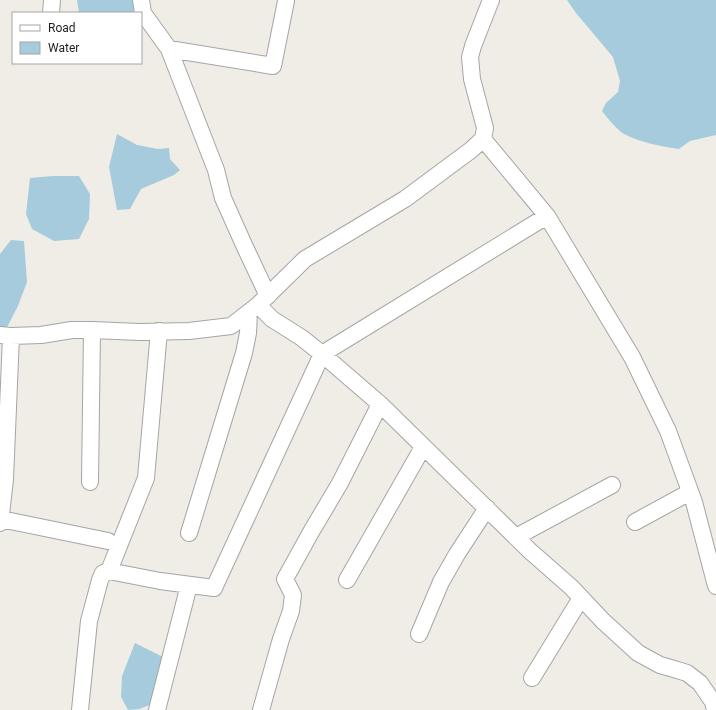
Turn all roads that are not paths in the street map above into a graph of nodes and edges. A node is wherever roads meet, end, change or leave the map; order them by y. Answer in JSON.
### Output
{"nodes":[{"id":1,"x":52,"y":0,"type":"edge"},
{"id":2,"x":491,"y":0,"type":"edge"},
{"id":3,"x":286,"y":1,"type":"dead end"},
{"id":4,"x":142,"y":9,"type":"edge"},
{"id":5,"x":51,"y":12,"type":"edge"},
{"id":6,"x":169,"y":49,"type":"junction"},
{"id":7,"x":483,"y":139,"type":"junction"},
{"id":8,"x":547,"y":216,"type":"junction"},
{"id":9,"x":258,"y":304,"type":"junction"},
{"id":10,"x":92,"y":330,"type":"junction"},
{"id":11,"x":159,"y":331,"type":"junction"},
{"id":12,"x":6,"y":336,"type":"edge"},
{"id":13,"x":322,"y":354,"type":"junction"},
{"id":14,"x":380,"y":404,"type":"junction"},
{"id":15,"x":424,"y":447,"type":"junction"},
{"id":16,"x":90,"y":482,"type":"dead end"},
{"id":17,"x":612,"y":485,"type":"dead end"},
{"id":18,"x":690,"y":492,"type":"junction"},
{"id":19,"x":486,"y":508,"type":"junction"},
{"id":20,"x":0,"y":519,"type":"edge"},
{"id":21,"x":635,"y":522,"type":"dead end"},
{"id":22,"x":0,"y":523,"type":"edge"},
{"id":23,"x":189,"y":533,"type":"dead end"},
{"id":24,"x":516,"y":536,"type":"junction"},
{"id":25,"x":108,"y":541,"type":"dead end"},
{"id":26,"x":109,"y":571,"type":"junction"},
{"id":27,"x":347,"y":580,"type":"dead end"},
{"id":28,"x":189,"y":585,"type":"junction"},
{"id":29,"x":716,"y":586,"type":"edge"},
{"id":30,"x":581,"y":598,"type":"junction"},
{"id":31,"x":419,"y":634,"type":"dead end"},
{"id":32,"x":532,"y":678,"type":"dead end"},
{"id":33,"x":715,"y":700,"type":"edge"},
{"id":34,"x":80,"y":710,"type":"edge"},
{"id":35,"x":157,"y":710,"type":"edge"},
{"id":36,"x":261,"y":710,"type":"edge"}],
"edges":[{"from":1,"to":5,"type":"street"},
{"from":2,"to":7,"type":"street"},
{"from":3,"to":6,"type":"street"},
{"from":4,"to":6,"type":"street"},
{"from":6,"to":9,"type":"street"},
{"from":7,"to":8,"type":"street"},
{"from":7,"to":9,"type":"street"},
{"from":8,"to":13,"type":"street"},
{"from":8,"to":18,"type":"street"},
{"from":9,"to":11,"type":"street"},
{"from":9,"to":13,"type":"street"},
{"from":9,"to":23,"type":"street"},
{"from":10,"to":11,"type":"street"},
{"from":10,"to":12,"type":"street"},
{"from":10,"to":16,"type":"street"},
{"from":11,"to":26,"type":"street"},
{"from":12,"to":20,"type":"street"},
{"from":13,"to":14,"type":"street"},
{"from":13,"to":28,"type":"street"},
{"from":14,"to":15,"type":"street"},
{"from":14,"to":36,"type":"street"},
{"from":15,"to":19,"type":"street"},
{"from":15,"to":27,"type":"street"},
{"from":17,"to":24,"type":"street"},
{"from":18,"to":21,"type":"street"},
{"from":18,"to":29,"type":"street"},
{"from":19,"to":24,"type":"street"},
{"from":19,"to":31,"type":"street"},
{"from":20,"to":22,"type":"street"},
{"from":20,"to":25,"type":"street"},
{"from":24,"to":30,"type":"street"},
{"from":26,"to":28,"type":"street"},
{"from":26,"to":34,"type":"street"},
{"from":28,"to":35,"type":"street"},
{"from":30,"to":32,"type":"street"},
{"from":30,"to":33,"type":"street"}]}
